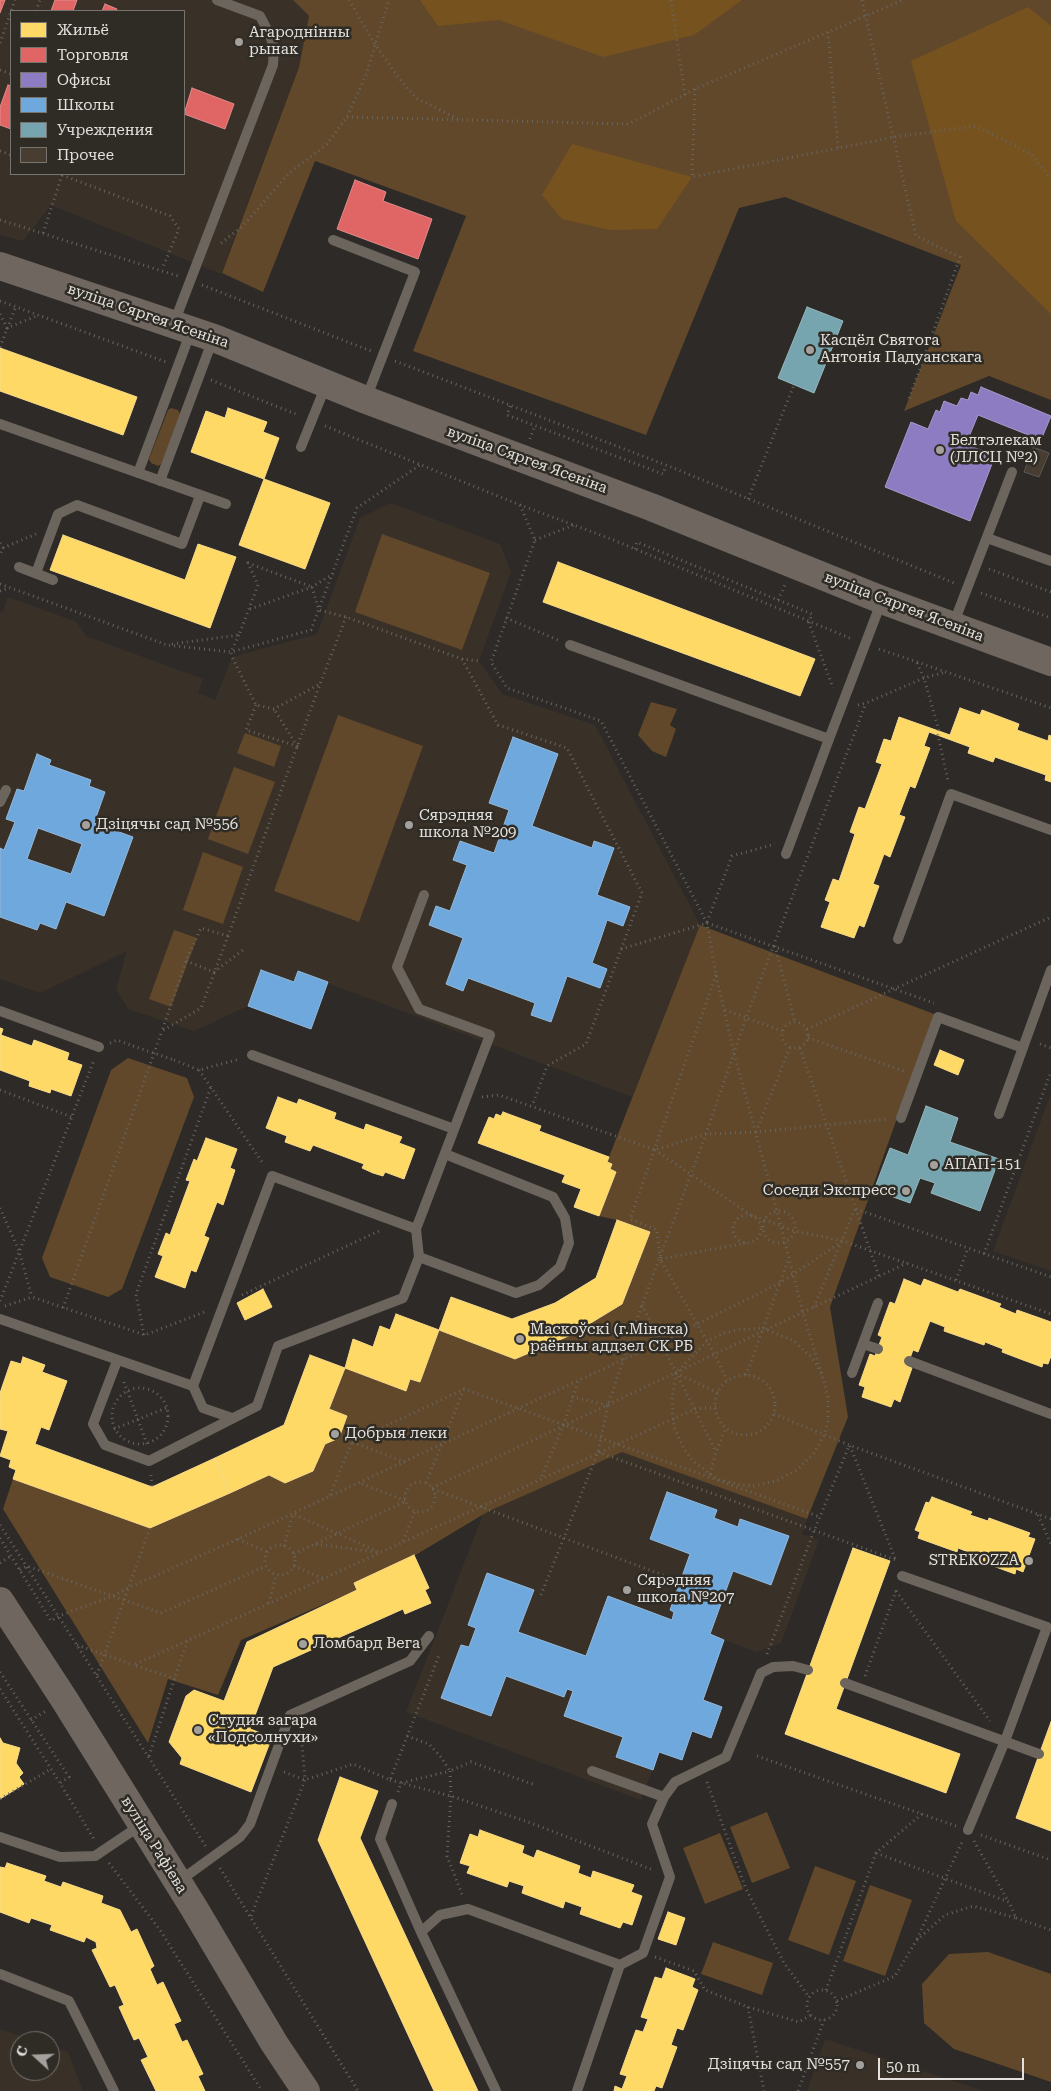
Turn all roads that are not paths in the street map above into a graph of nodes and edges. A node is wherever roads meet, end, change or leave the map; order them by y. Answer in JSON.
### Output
{"nodes":[{"id":1,"x":217,"y":0,"type":"edge"},
{"id":2,"x":334,"y":240,"type":"dead end"},
{"id":3,"x":0,"y":266,"type":"edge"},
{"id":4,"x":193,"y":330,"type":"junction"},
{"id":5,"x":326,"y":384,"type":"junction"},
{"id":6,"x":366,"y":400,"type":"junction"},
{"id":7,"x":0,"y":424,"type":"edge"},
{"id":8,"x":301,"y":447,"type":"dead end"},
{"id":9,"x":1012,"y":472,"type":"dead end"},
{"id":10,"x":138,"y":473,"type":"junction"},
{"id":11,"x":160,"y":481,"type":"junction"},
{"id":12,"x":200,"y":496,"type":"junction"},
{"id":13,"x":226,"y":504,"type":"dead end"},
{"id":14,"x":987,"y":538,"type":"junction"},
{"id":15,"x":1051,"y":561,"type":"edge"},
{"id":16,"x":19,"y":568,"type":"dead end"},
{"id":17,"x":36,"y":573,"type":"junction"},
{"id":18,"x":53,"y":580,"type":"dead end"},
{"id":19,"x":882,"y":600,"type":"junction"},
{"id":20,"x":952,"y":626,"type":"junction"},
{"id":21,"x":570,"y":645,"type":"road end"},
{"id":22,"x":1051,"y":662,"type":"edge"},
{"id":23,"x":829,"y":739,"type":"junction"},
{"id":24,"x":6,"y":790,"type":"dead end"},
{"id":25,"x":0,"y":802,"type":"edge"},
{"id":26,"x":1051,"y":830,"type":"edge"},
{"id":27,"x":786,"y":854,"type":"dead end"},
{"id":28,"x":424,"y":895,"type":"dead end"},
{"id":29,"x":898,"y":939,"type":"dead end"},
{"id":30,"x":1051,"y":970,"type":"edge"},
{"id":31,"x":0,"y":1011,"type":"edge"},
{"id":32,"x":99,"y":1047,"type":"road end"},
{"id":33,"x":1022,"y":1048,"type":"junction"},
{"id":34,"x":252,"y":1055,"type":"road end"},
{"id":35,"x":999,"y":1114,"type":"dead end"},
{"id":36,"x":901,"y":1118,"type":"road end"},
{"id":37,"x":454,"y":1130,"type":"junction"},
{"id":38,"x":445,"y":1154,"type":"junction"},
{"id":39,"x":416,"y":1229,"type":"junction"},
{"id":40,"x":419,"y":1257,"type":"junction"},
{"id":41,"x":878,"y":1303,"type":"dead end"},
{"id":42,"x":0,"y":1319,"type":"edge"},
{"id":43,"x":863,"y":1344,"type":"junction"},
{"id":44,"x":878,"y":1349,"type":"dead end"},
{"id":45,"x":116,"y":1361,"type":"junction"},
{"id":46,"x":909,"y":1361,"type":"dead end"},
{"id":47,"x":852,"y":1374,"type":"dead end"},
{"id":48,"x":193,"y":1386,"type":"junction"},
{"id":49,"x":1051,"y":1414,"type":"edge"},
{"id":50,"x":232,"y":1418,"type":"junction"},
{"id":51,"x":902,"y":1576,"type":"road end"},
{"id":52,"x":0,"y":1601,"type":"edge"},
{"id":53,"x":428,"y":1636,"type":"dead end"},
{"id":54,"x":808,"y":1670,"type":"dead end"},
{"id":55,"x":845,"y":1683,"type":"dead end"},
{"id":56,"x":1005,"y":1742,"type":"junction"},
{"id":57,"x":1039,"y":1754,"type":"dead end"},
{"id":58,"x":592,"y":1771,"type":"dead end"},
{"id":59,"x":664,"y":1797,"type":"junction"},
{"id":60,"x":392,"y":1804,"type":"road end"},
{"id":61,"x":141,"y":1825,"type":"junction"},
{"id":62,"x":968,"y":1830,"type":"road end"},
{"id":63,"x":0,"y":1837,"type":"edge"},
{"id":64,"x":178,"y":1883,"type":"junction"},
{"id":65,"x":421,"y":1932,"type":"junction"},
{"id":66,"x":620,"y":1965,"type":"junction"},
{"id":67,"x":0,"y":1974,"type":"edge"},
{"id":68,"x":114,"y":2091,"type":"edge"},
{"id":69,"x":306,"y":2091,"type":"edge"},
{"id":70,"x":496,"y":2091,"type":"edge"},
{"id":71,"x":577,"y":2091,"type":"edge"}],
"edges":[{"from":1,"to":4,"type":"lane"},
{"from":2,"to":6,"type":"lane"},
{"from":3,"to":4,"type":"main road","name":"вуліца Сяргея Ясеніна"},
{"from":4,"to":5,"type":"main road","name":"вуліца Сяргея Ясеніна"},
{"from":4,"to":10,"type":"lane"},
{"from":4,"to":11,"type":"lane"},
{"from":5,"to":6,"type":"main road","name":"вуліца Сяргея Ясеніна"},
{"from":5,"to":8,"type":"lane"},
{"from":6,"to":19,"type":"main road","name":"вуліца Сяргея Ясеніна"},
{"from":7,"to":10,"type":"lane"},
{"from":9,"to":14,"type":"lane"},
{"from":10,"to":11,"type":"lane"},
{"from":11,"to":12,"type":"lane"},
{"from":12,"to":13,"type":"lane"},
{"from":12,"to":17,"type":"lane"},
{"from":14,"to":15,"type":"lane"},
{"from":14,"to":20,"type":"lane"},
{"from":16,"to":17,"type":"lane"},
{"from":17,"to":18,"type":"lane"},
{"from":19,"to":20,"type":"main road","name":"вуліца Сяргея Ясеніна"},
{"from":19,"to":23,"type":"lane"},
{"from":20,"to":22,"type":"main road","name":"вуліца Сяргея Ясеніна"},
{"from":21,"to":23,"type":"lane"},
{"from":23,"to":27,"type":"lane"},
{"from":24,"to":25,"type":"lane"},
{"from":26,"to":29,"type":"lane"},
{"from":28,"to":37,"type":"lane"},
{"from":30,"to":33,"type":"lane"},
{"from":31,"to":32,"type":"lane"},
{"from":33,"to":35,"type":"lane"},
{"from":33,"to":36,"type":"lane"},
{"from":34,"to":37,"type":"lane"},
{"from":37,"to":38,"type":"lane"},
{"from":38,"to":39,"type":"lane"},
{"from":38,"to":40,"type":"lane"},
{"from":39,"to":40,"type":"lane"},
{"from":39,"to":48,"type":"lane"},
{"from":40,"to":50,"type":"lane"},
{"from":41,"to":43,"type":"lane"},
{"from":42,"to":45,"type":"lane"},
{"from":43,"to":44,"type":"lane"},
{"from":43,"to":47,"type":"lane"},
{"from":45,"to":48,"type":"lane"},
{"from":45,"to":50,"type":"lane"},
{"from":46,"to":49,"type":"lane"},
{"from":48,"to":50,"type":"lane"},
{"from":51,"to":56,"type":"lane"},
{"from":52,"to":61,"type":"main road","name":"вуліца Рафіева"},
{"from":53,"to":64,"type":"lane"},
{"from":54,"to":59,"type":"lane"},
{"from":55,"to":56,"type":"lane"},
{"from":56,"to":57,"type":"lane"},
{"from":56,"to":62,"type":"lane"},
{"from":58,"to":59,"type":"lane"},
{"from":59,"to":66,"type":"lane"},
{"from":60,"to":65,"type":"lane"},
{"from":61,"to":63,"type":"lane"},
{"from":61,"to":64,"type":"main road","name":"вуліца Рафіева"},
{"from":64,"to":69,"type":"main road","name":"вуліца Рафіева"},
{"from":65,"to":66,"type":"lane"},
{"from":65,"to":70,"type":"lane"},
{"from":66,"to":71,"type":"lane"},
{"from":67,"to":68,"type":"lane"}]}
